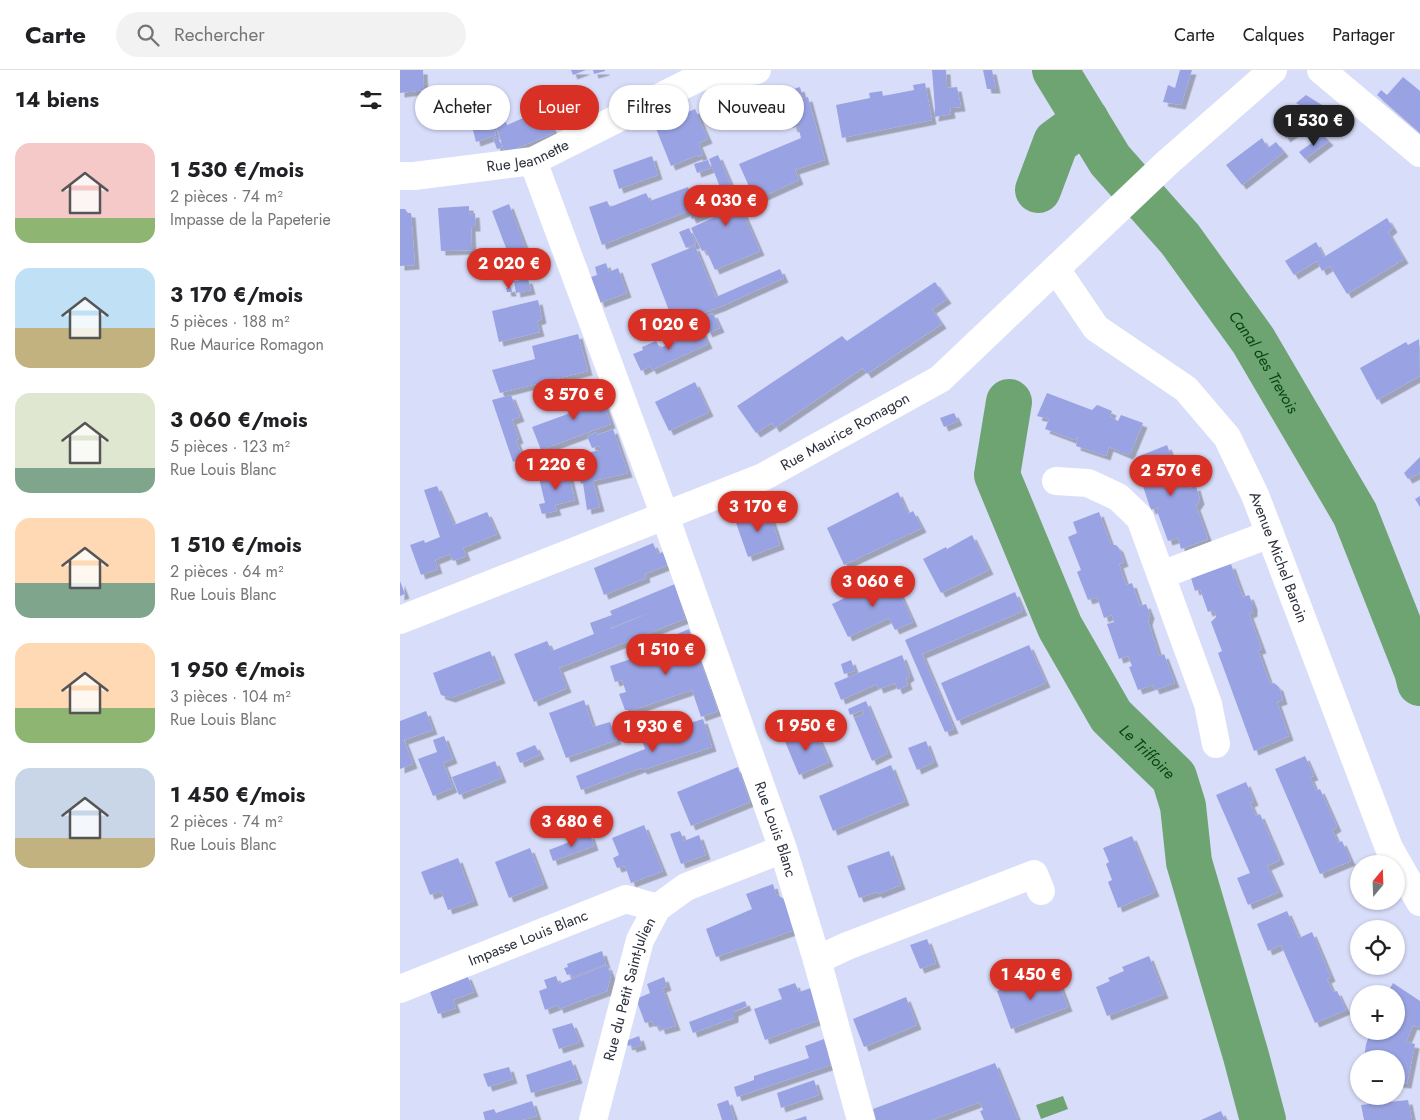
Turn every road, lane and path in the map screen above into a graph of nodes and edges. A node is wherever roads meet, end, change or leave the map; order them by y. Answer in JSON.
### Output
{"nodes":[{"id":1,"x":757,"y":70,"type":"edge"},
{"id":2,"x":1273,"y":70,"type":"edge"},
{"id":3,"x":1321,"y":70,"type":"edge"},
{"id":4,"x":700,"y":74,"type":"edge"},
{"id":5,"x":1420,"y":153,"type":"edge"},
{"id":6,"x":533,"y":161,"type":"junction"},
{"id":7,"x":400,"y":176,"type":"edge"},
{"id":8,"x":1056,"y":269,"type":"junction"},
{"id":9,"x":1056,"y":480,"type":"dead end"},
{"id":10,"x":664,"y":516,"type":"junction"},
{"id":11,"x":1270,"y":534,"type":"junction"},
{"id":12,"x":1161,"y":576,"type":"junction"},
{"id":13,"x":400,"y":620,"type":"edge"},
{"id":14,"x":1216,"y":744,"type":"dead end"},
{"id":15,"x":783,"y":849,"type":"junction"},
{"id":16,"x":1041,"y":891,"type":"dead end"},
{"id":17,"x":1420,"y":902,"type":"edge"},
{"id":18,"x":656,"y":908,"type":"junction"},
{"id":19,"x":818,"y":960,"type":"junction"},
{"id":20,"x":400,"y":989,"type":"edge"},
{"id":21,"x":593,"y":1120,"type":"edge"},
{"id":22,"x":861,"y":1120,"type":"edge"}],
"edges":[{"from":1,"to":4,"type":"street","name":"Rue Jeannette"},
{"from":2,"to":8,"type":"street","name":"Rue Maurice Romagon"},
{"from":3,"to":5,"type":"street"},
{"from":4,"to":6,"type":"street","name":"Rue Jeannette"},
{"from":6,"to":7,"type":"street","name":"Rue Jeannette"},
{"from":6,"to":10,"type":"street","name":"Rue Louis Blanc"},
{"from":8,"to":10,"type":"street","name":"Rue Maurice Romagon"},
{"from":8,"to":11,"type":"street","name":"Avenue Michel Baroin"},
{"from":9,"to":12,"type":"street"},
{"from":10,"to":13,"type":"street","name":"Rue Maurice Romagon"},
{"from":10,"to":15,"type":"street","name":"Rue Louis Blanc"},
{"from":11,"to":12,"type":"street"},
{"from":11,"to":17,"type":"street","name":"Avenue Michel Baroin"},
{"from":12,"to":14,"type":"street"},
{"from":15,"to":18,"type":"street","name":"Rue du Petit Saint-Julien"},
{"from":15,"to":19,"type":"street","name":"Rue Louis Blanc"},
{"from":16,"to":19,"type":"street"},
{"from":18,"to":20,"type":"street","name":"Impasse Louis Blanc"},
{"from":18,"to":21,"type":"street","name":"Rue du Petit Saint-Julien"},
{"from":19,"to":22,"type":"street","name":"Rue Louis Blanc"}]}
